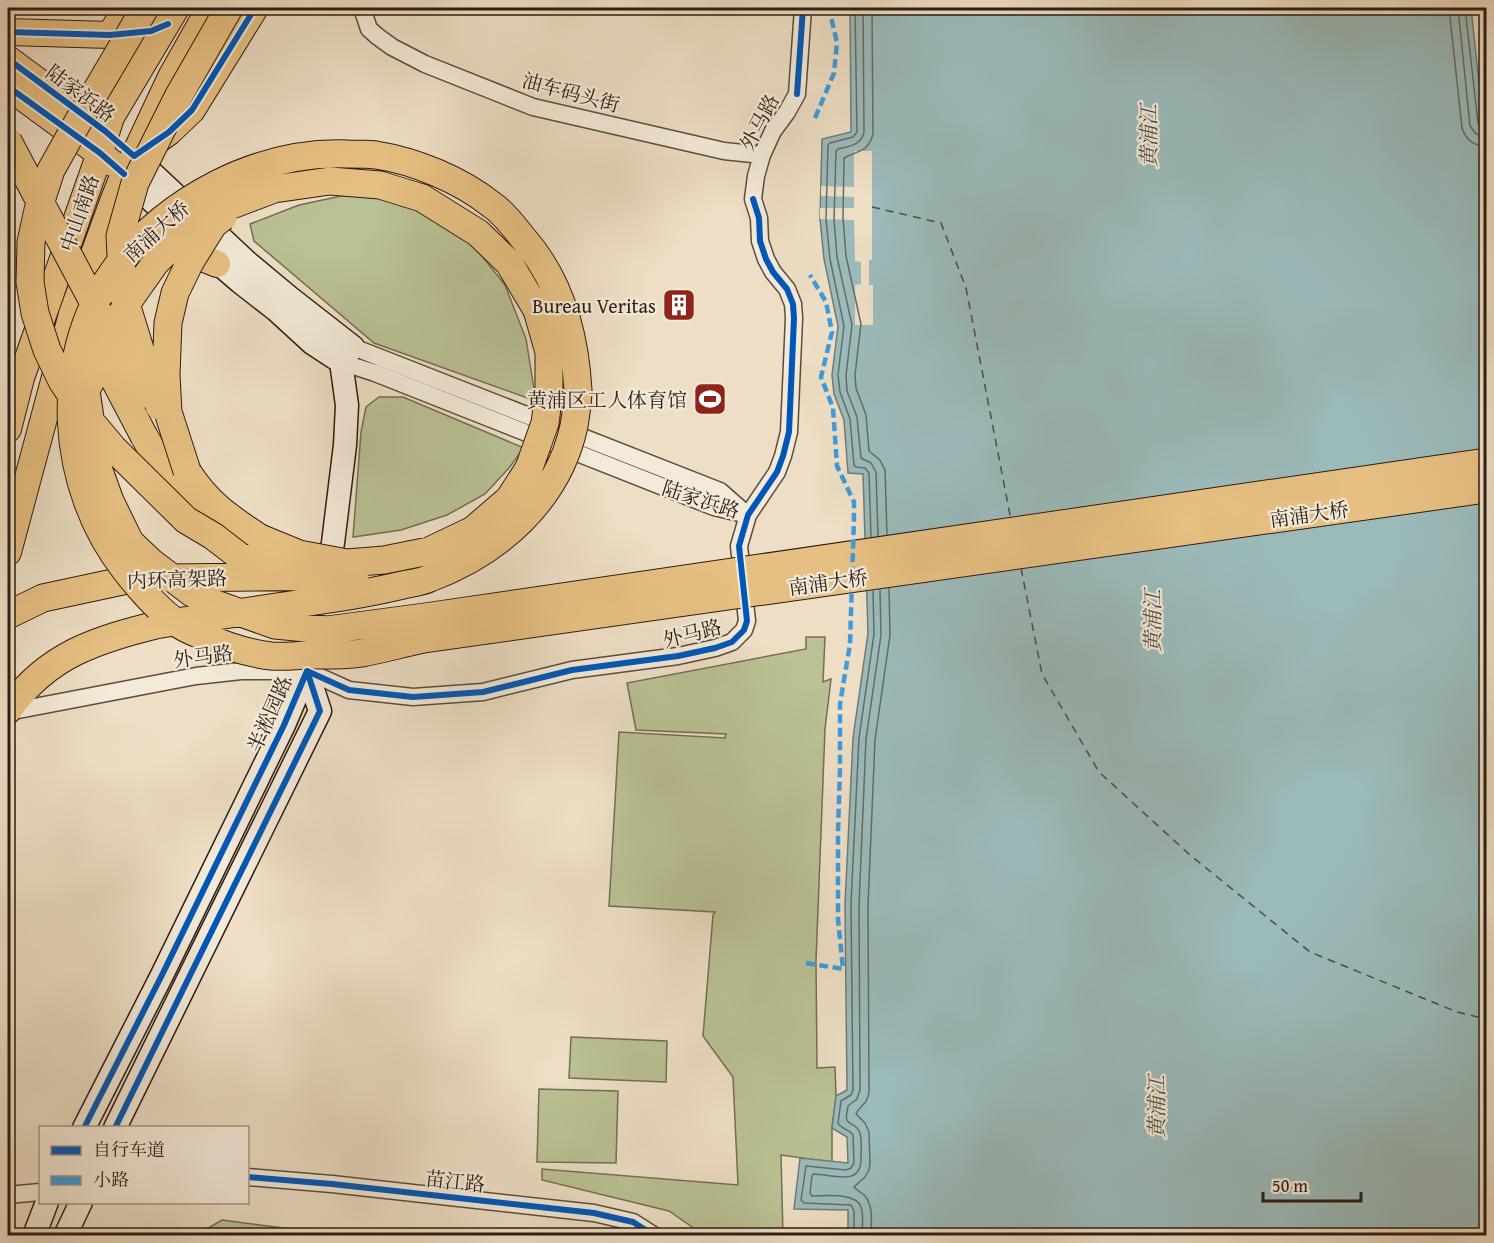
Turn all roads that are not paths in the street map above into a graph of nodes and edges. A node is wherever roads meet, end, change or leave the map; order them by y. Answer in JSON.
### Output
{"nodes":[{"id":1,"x":127,"y":8,"type":"edge"},
{"id":2,"x":145,"y":8,"type":"edge"},
{"id":3,"x":210,"y":8,"type":"edge"},
{"id":4,"x":229,"y":8,"type":"edge"},
{"id":5,"x":255,"y":8,"type":"edge"},
{"id":6,"x":362,"y":8,"type":"edge"},
{"id":7,"x":803,"y":8,"type":"edge"},
{"id":8,"x":172,"y":16,"type":"edge"},
{"id":9,"x":8,"y":32,"type":"edge"},
{"id":10,"x":110,"y":35,"type":"junction"},
{"id":11,"x":8,"y":59,"type":"edge"},
{"id":12,"x":8,"y":89,"type":"edge"},
{"id":13,"x":8,"y":141,"type":"edge"},
{"id":14,"x":103,"y":142,"type":"junction"},
{"id":15,"x":762,"y":155,"type":"junction"},
{"id":16,"x":129,"y":165,"type":"junction"},
{"id":17,"x":8,"y":174,"type":"edge"},
{"id":18,"x":124,"y":225,"type":"junction"},
{"id":19,"x":217,"y":264,"type":"junction"},
{"id":20,"x":87,"y":276,"type":"junction"},
{"id":21,"x":347,"y":354,"type":"junction"},
{"id":22,"x":8,"y":429,"type":"edge"},
{"id":23,"x":1486,"y":462,"type":"edge"},
{"id":24,"x":186,"y":471,"type":"junction"},
{"id":25,"x":1486,"y":489,"type":"edge"},
{"id":26,"x":748,"y":516,"type":"junction"},
{"id":27,"x":213,"y":536,"type":"junction"},
{"id":28,"x":8,"y":552,"type":"edge"},
{"id":29,"x":353,"y":577,"type":"joint"},
{"id":30,"x":127,"y":580,"type":"junction"},
{"id":31,"x":383,"y":590,"type":"junction"},
{"id":32,"x":8,"y":594,"type":"edge"},
{"id":33,"x":8,"y":615,"type":"edge"},
{"id":34,"x":160,"y":624,"type":"junction"},
{"id":35,"x":307,"y":671,"type":"junction"},
{"id":36,"x":8,"y":678,"type":"edge"},
{"id":37,"x":8,"y":711,"type":"edge"},
{"id":38,"x":85,"y":1126,"type":"edge"},
{"id":39,"x":116,"y":1126,"type":"edge"},
{"id":40,"x":249,"y":1177,"type":"edge"},
{"id":41,"x":39,"y":1192,"type":"edge"},
{"id":42,"x":8,"y":1195,"type":"edge"},
{"id":43,"x":47,"y":1204,"type":"edge"},
{"id":44,"x":81,"y":1204,"type":"edge"},
{"id":45,"x":34,"y":1236,"type":"edge"},
{"id":46,"x":65,"y":1236,"type":"edge"},
{"id":47,"x":655,"y":1236,"type":"edge"}],
"edges":[{"from":1,"to":10,"type":"main road"},
{"from":2,"to":27,"type":"highway","bridge":true},
{"from":3,"to":16,"type":"main road","name":"中山南路"},
{"from":4,"to":24,"type":"highway","bridge":true},
{"from":5,"to":16,"type":"main road"},
{"from":6,"to":15,"type":"street","name":"油车码头街"},
{"from":7,"to":15,"type":"street","name":"外马路"},
{"from":8,"to":10,"type":"main road"},
{"from":8,"to":14,"type":"main road","name":"中山南路"},
{"from":9,"to":10,"type":"main road"},
{"from":11,"to":14,"type":"main road","name":"陆家浜路"},
{"from":12,"to":14,"type":"main road","name":"陆家浜路"},
{"from":13,"to":24,"type":"highway","bridge":true},
{"from":14,"to":16,"type":"main road","name":"陆家浜路"},
{"from":14,"to":22,"type":"main road","name":"中山南路"},
{"from":15,"to":26,"type":"street","name":"外马路"},
{"from":16,"to":18,"type":"main road"},
{"from":16,"to":19,"type":"main road","name":"陆家浜路"},
{"from":16,"to":20,"type":"main road","name":"中山南路"},
{"from":16,"to":21,"type":"main road","name":"陆家浜路"},
{"from":17,"to":27,"type":"highway","bridge":true},
{"from":18,"to":19,"type":"main road"},
{"from":18,"to":20,"type":"main road"},
{"from":19,"to":21,"type":"main road","name":"陆家浜路"},
{"from":20,"to":28,"type":"main road","name":"中山南路"},
{"from":21,"to":26,"type":"street","name":"陆家浜路"},
{"from":21,"to":35,"type":"main road","name":"半淞园路"},
{"from":23,"to":24,"type":"highway","name":"南浦大桥","bridge":true},
{"from":24,"to":29,"type":"highway","name":"南浦大桥","bridge":true},
{"from":25,"to":31,"type":"highway","name":"南浦大桥","bridge":true},
{"from":26,"to":35,"type":"street","name":"外马路"},
{"from":27,"to":31,"type":"highway","bridge":true},
{"from":29,"to":30,"type":"highway","name":"内环高架路","bridge":true},
{"from":30,"to":32,"type":"highway"},
{"from":30,"to":33,"type":"highway","name":"内环高架路"},
{"from":31,"to":34,"type":"highway","name":"南浦大桥","bridge":true},
{"from":34,"to":36,"type":"highway","name":"南浦大桥"},
{"from":34,"to":37,"type":"highway"},
{"from":35,"to":37,"type":"street","name":"外马路"},
{"from":35,"to":38,"type":"main road","name":"半淞园路"},
{"from":35,"to":39,"type":"main road","name":"半淞园路"},
{"from":40,"to":47,"type":"street","name":"苗江路"},
{"from":41,"to":42,"type":"street"},
{"from":43,"to":45,"type":"main road"},
{"from":44,"to":46,"type":"main road"}]}
